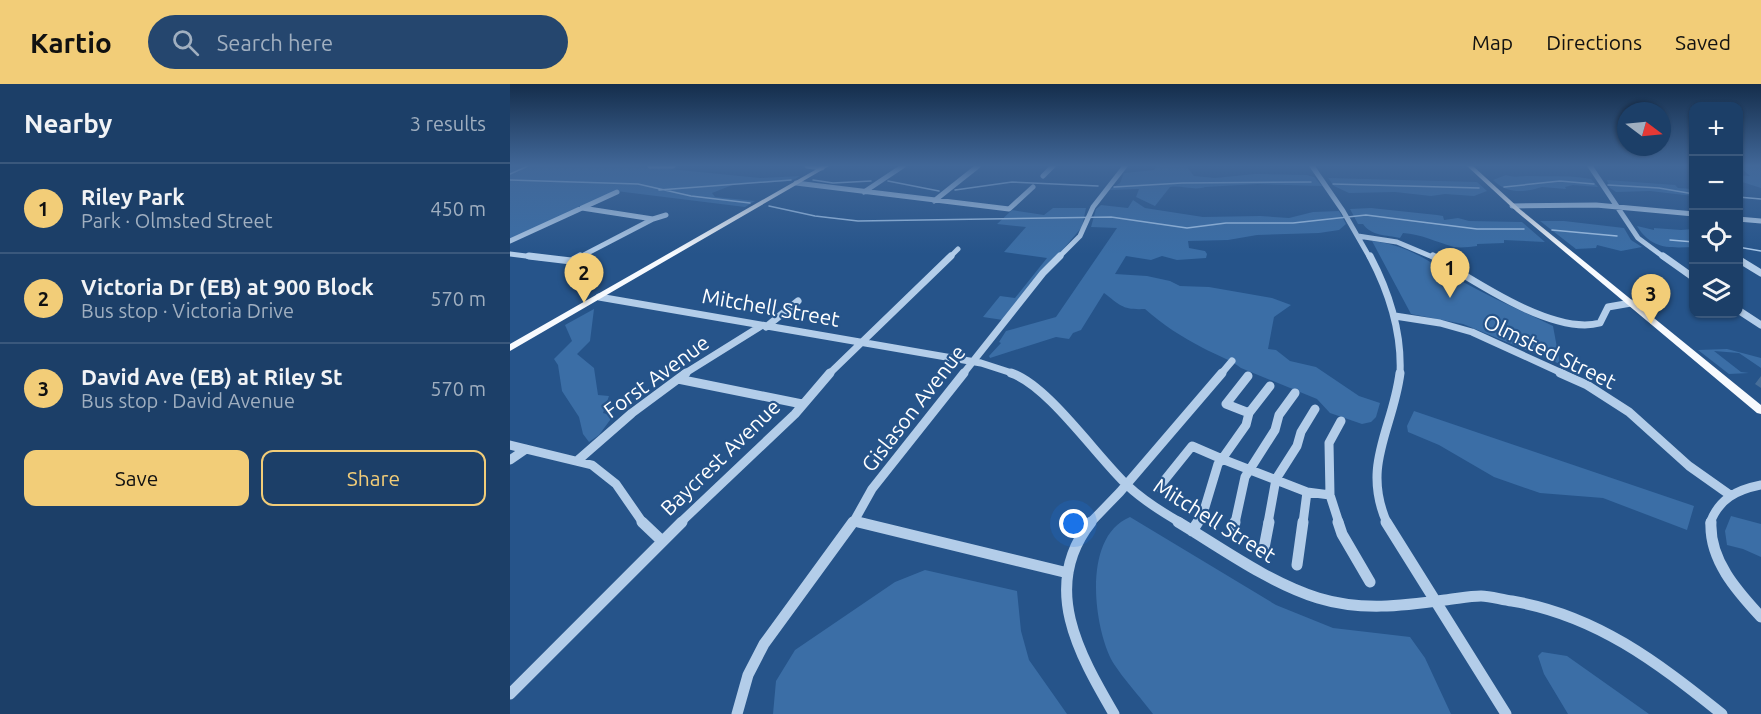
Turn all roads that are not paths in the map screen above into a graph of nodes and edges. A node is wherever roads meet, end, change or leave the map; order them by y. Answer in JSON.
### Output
{"nodes":[{"id":1,"x":610,"y":195,"type":"edge"},
{"id":2,"x":775,"y":195,"type":"edge"},
{"id":3,"x":890,"y":195,"type":"edge"},
{"id":4,"x":941,"y":195,"type":"edge"},
{"id":5,"x":1024,"y":195,"type":"edge"},
{"id":6,"x":1102,"y":195,"type":"edge"},
{"id":7,"x":1333,"y":195,"type":"edge"},
{"id":8,"x":1501,"y":195,"type":"edge"},
{"id":9,"x":1609,"y":195,"type":"edge"},
{"id":10,"x":934,"y":201,"type":"junction"},
{"id":11,"x":1512,"y":206,"type":"junction"},
{"id":12,"x":1616,"y":206,"type":"junction"},
{"id":13,"x":582,"y":208,"type":"junction"},
{"id":14,"x":1689,"y":213,"type":"edge"},
{"id":15,"x":666,"y":215,"type":"dead end"},
{"id":16,"x":652,"y":219,"type":"junction"},
{"id":17,"x":1743,"y":219,"type":"edge"},
{"id":18,"x":1761,"y":221,"type":"edge"},
{"id":19,"x":1358,"y":236,"type":"junction"},
{"id":20,"x":510,"y":241,"type":"edge"},
{"id":21,"x":957,"y":249,"type":"dead end"},
{"id":22,"x":510,"y":254,"type":"edge"},
{"id":23,"x":1743,"y":262,"type":"edge"},
{"id":24,"x":1761,"y":273,"type":"edge"},
{"id":25,"x":1689,"y":274,"type":"edge"},
{"id":26,"x":599,"y":297,"type":"junction"},
{"id":27,"x":798,"y":301,"type":"dead end"},
{"id":28,"x":1631,"y":303,"type":"junction"},
{"id":29,"x":1743,"y":312,"type":"edge"},
{"id":30,"x":1395,"y":316,"type":"junction"},
{"id":31,"x":1761,"y":325,"type":"edge"},
{"id":32,"x":763,"y":326,"type":"junction"},
{"id":33,"x":860,"y":343,"type":"junction"},
{"id":34,"x":510,"y":348,"type":"edge"},
{"id":35,"x":972,"y":362,"type":"junction"},
{"id":36,"x":1232,"y":362,"type":"dead end"},
{"id":37,"x":1248,"y":375,"type":"dead end"},
{"id":38,"x":678,"y":379,"type":"junction"},
{"id":39,"x":1269,"y":386,"type":"dead end"},
{"id":40,"x":1295,"y":393,"type":"dead end"},
{"id":41,"x":802,"y":404,"type":"junction"},
{"id":42,"x":1315,"y":409,"type":"dead end"},
{"id":43,"x":1761,"y":411,"type":"edge"},
{"id":44,"x":1249,"y":413,"type":"junction"},
{"id":45,"x":1341,"y":421,"type":"dead end"},
{"id":46,"x":510,"y":445,"type":"edge"},
{"id":47,"x":526,"y":449,"type":"junction"},
{"id":48,"x":1222,"y":459,"type":"junction"},
{"id":49,"x":510,"y":460,"type":"edge"},
{"id":50,"x":577,"y":461,"type":"junction"},
{"id":51,"x":1249,"y":469,"type":"junction"},
{"id":52,"x":1276,"y":479,"type":"junction"},
{"id":53,"x":1761,"y":484,"type":"edge"},
{"id":54,"x":1127,"y":485,"type":"junction"},
{"id":55,"x":1159,"y":487,"type":"dead end"},
{"id":56,"x":1307,"y":492,"type":"junction"},
{"id":57,"x":1329,"y":495,"type":"junction"},
{"id":58,"x":1730,"y":495,"type":"junction"},
{"id":59,"x":854,"y":521,"type":"junction"},
{"id":60,"x":1191,"y":531,"type":"junction"},
{"id":61,"x":1233,"y":532,"type":"dead end"},
{"id":62,"x":662,"y":541,"type":"junction"},
{"id":63,"x":1264,"y":548,"type":"dead end"},
{"id":64,"x":1297,"y":565,"type":"dead end"},
{"id":65,"x":1068,"y":573,"type":"junction"},
{"id":66,"x":1370,"y":582,"type":"dead end"},
{"id":67,"x":1436,"y":601,"type":"junction"},
{"id":68,"x":1761,"y":617,"type":"edge"},
{"id":69,"x":510,"y":694,"type":"edge"},
{"id":70,"x":737,"y":714,"type":"edge"},
{"id":71,"x":1114,"y":714,"type":"edge"},
{"id":72,"x":1506,"y":714,"type":"edge"},
{"id":73,"x":1722,"y":714,"type":"edge"}],
"edges":[{"from":1,"to":13,"type":"street"},
{"from":2,"to":26,"type":"main road"},
{"from":3,"to":10,"type":"street"},
{"from":4,"to":10,"type":"street"},
{"from":5,"to":10,"type":"street"},
{"from":6,"to":35,"type":"street","name":"Gislason Avenue"},
{"from":7,"to":19,"type":"street"},
{"from":8,"to":11,"type":"main road"},
{"from":9,"to":12,"type":"street"},
{"from":11,"to":12,"type":"street"},
{"from":11,"to":28,"type":"main road"},
{"from":12,"to":14,"type":"street"},
{"from":12,"to":25,"type":"street"},
{"from":13,"to":16,"type":"street"},
{"from":13,"to":20,"type":"street"},
{"from":15,"to":16,"type":"street"},
{"from":16,"to":22,"type":"street"},
{"from":17,"to":18,"type":"street"},
{"from":19,"to":28,"type":"street"},
{"from":19,"to":30,"type":"street"},
{"from":21,"to":33,"type":"street","name":"Baycrest Avenue"},
{"from":23,"to":24,"type":"street"},
{"from":26,"to":32,"type":"street","name":"Mitchell Street"},
{"from":26,"to":34,"type":"main road"},
{"from":27,"to":32,"type":"street","name":"Forst Avenue"},
{"from":28,"to":43,"type":"main road"},
{"from":29,"to":31,"type":"street"},
{"from":30,"to":58,"type":"street","name":"Olmsted Street"},
{"from":30,"to":67,"type":"street"},
{"from":32,"to":33,"type":"street","name":"Mitchell Street"},
{"from":32,"to":38,"type":"street","name":"Forst Avenue"},
{"from":33,"to":35,"type":"street","name":"Mitchell Street"},
{"from":33,"to":41,"type":"street","name":"Baycrest Avenue"},
{"from":35,"to":54,"type":"street","name":"Mitchell Street"},
{"from":35,"to":59,"type":"street","name":"Gislason Avenue"},
{"from":36,"to":54,"type":"street"},
{"from":37,"to":44,"type":"street"},
{"from":38,"to":41,"type":"street"},
{"from":38,"to":50,"type":"street","name":"Forst Avenue"},
{"from":39,"to":44,"type":"street"},
{"from":40,"to":51,"type":"street"},
{"from":41,"to":62,"type":"street","name":"Baycrest Avenue"},
{"from":42,"to":52,"type":"street"},
{"from":44,"to":48,"type":"street"},
{"from":45,"to":57,"type":"street"},
{"from":46,"to":47,"type":"street"},
{"from":47,"to":49,"type":"street"},
{"from":47,"to":50,"type":"street"},
{"from":48,"to":51,"type":"street"},
{"from":48,"to":55,"type":"street"},
{"from":48,"to":60,"type":"street"},
{"from":50,"to":62,"type":"street"},
{"from":51,"to":52,"type":"street"},
{"from":51,"to":61,"type":"street"},
{"from":52,"to":56,"type":"street"},
{"from":52,"to":63,"type":"street"},
{"from":53,"to":58,"type":"street"},
{"from":54,"to":60,"type":"street","name":"Mitchell Street"},
{"from":54,"to":65,"type":"street"},
{"from":56,"to":57,"type":"street"},
{"from":56,"to":64,"type":"street"},
{"from":57,"to":66,"type":"street"},
{"from":58,"to":68,"type":"street"},
{"from":59,"to":65,"type":"street"},
{"from":59,"to":70,"type":"street","name":"Gislason Avenue"},
{"from":60,"to":67,"type":"street","name":"Mitchell Street"},
{"from":62,"to":69,"type":"street","name":"Baycrest Avenue"},
{"from":65,"to":71,"type":"street"},
{"from":67,"to":72,"type":"street"},
{"from":67,"to":73,"type":"street","name":"Mitchell Street"}]}
